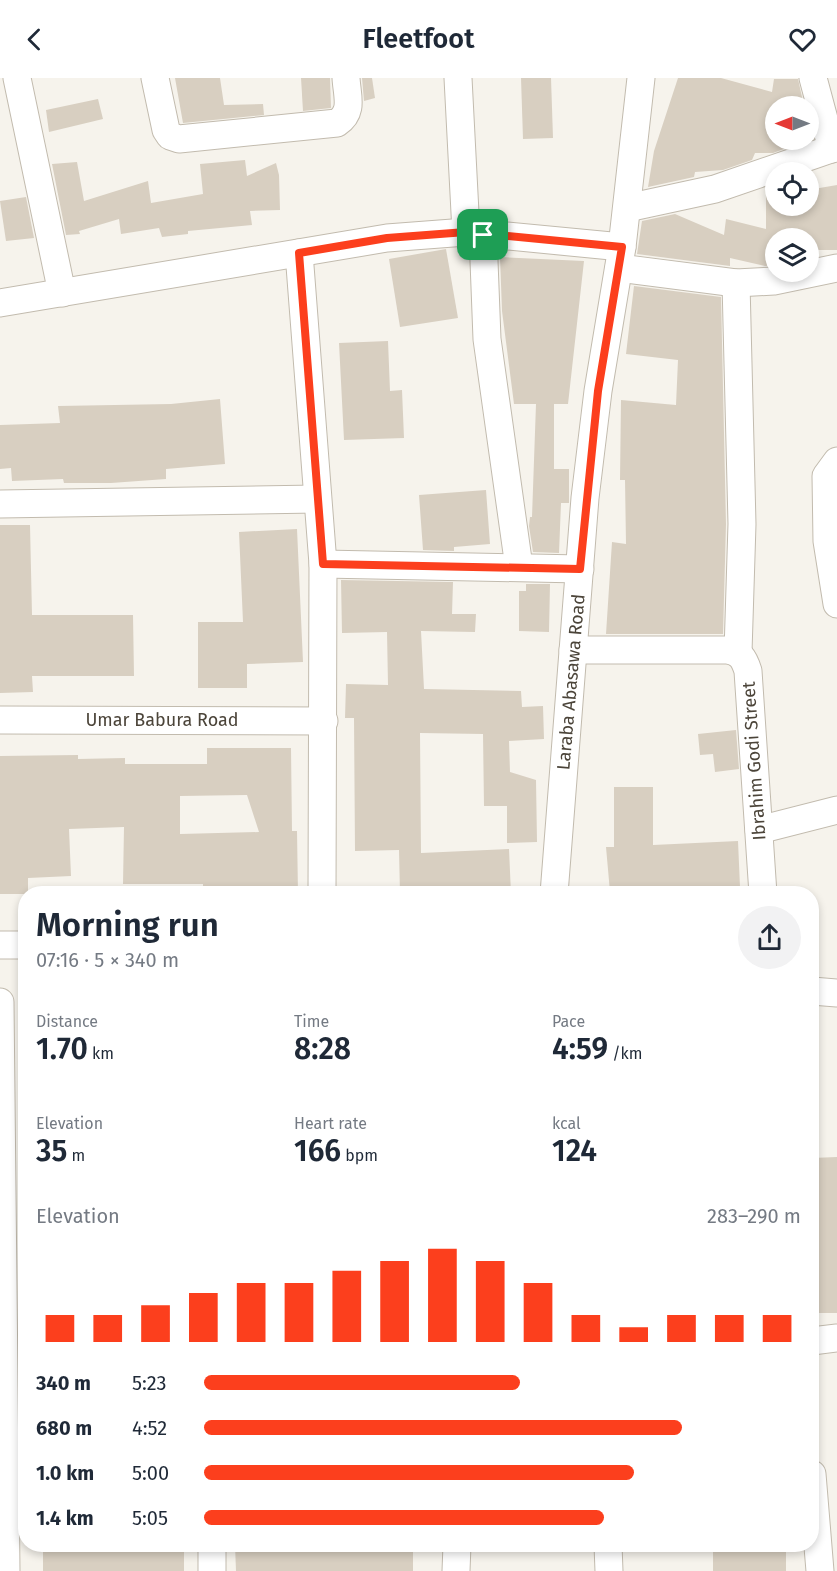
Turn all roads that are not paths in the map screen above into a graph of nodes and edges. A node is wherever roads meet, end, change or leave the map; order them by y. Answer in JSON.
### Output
{"nodes":[{"id":1,"x":17,"y":78,"type":"edge"},
{"id":2,"x":155,"y":78,"type":"edge"},
{"id":3,"x":345,"y":78,"type":"edge"},
{"id":4,"x":458,"y":78,"type":"edge"},
{"id":5,"x":641,"y":78,"type":"edge"},
{"id":6,"x":813,"y":78,"type":"edge"},
{"id":7,"x":835,"y":148,"type":"edge"},
{"id":8,"x":627,"y":208,"type":"junction"},
{"id":9,"x":474,"y":233,"type":"junction"},
{"id":10,"x":299,"y":253,"type":"junction"},
{"id":11,"x":621,"y":257,"type":"junction"},
{"id":12,"x":837,"y":268,"type":"edge"},
{"id":13,"x":736,"y":283,"type":"junction"},
{"id":14,"x":62,"y":293,"type":"junction"},
{"id":15,"x":0,"y":303,"type":"edge"},
{"id":16,"x":837,"y":461,"type":"edge"},
{"id":17,"x":317,"y":499,"type":"junction"},
{"id":18,"x":0,"y":504,"type":"edge"},
{"id":19,"x":323,"y":564,"type":"junction"},
{"id":20,"x":519,"y":567,"type":"junction"},
{"id":21,"x":580,"y":569,"type":"junction"},
{"id":22,"x":837,"y":604,"type":"edge"},
{"id":23,"x":573,"y":650,"type":"junction"},
{"id":24,"x":738,"y":652,"type":"junction"},
{"id":25,"x":0,"y":720,"type":"edge"},
{"id":26,"x":324,"y":721,"type":"junction"},
{"id":27,"x":837,"y":810,"type":"edge"},
{"id":28,"x":759,"y":830,"type":"junction"},
{"id":29,"x":322,"y":886,"type":"edge"},
{"id":30,"x":555,"y":886,"type":"edge"},
{"id":31,"x":762,"y":886,"type":"edge"},
{"id":32,"x":0,"y":945,"type":"edge"},
{"id":33,"x":18,"y":945,"type":"edge"},
{"id":34,"x":819,"y":992,"type":"edge"},
{"id":35,"x":837,"y":993,"type":"edge"},
{"id":36,"x":0,"y":1002,"type":"edge"},
{"id":37,"x":1,"y":1151,"type":"edge"},
{"id":38,"x":837,"y":1338,"type":"edge"},
{"id":39,"x":819,"y":1340,"type":"edge"},
{"id":40,"x":819,"y":1521,"type":"edge"},
{"id":41,"x":212,"y":1552,"type":"edge"},
{"id":42,"x":457,"y":1552,"type":"edge"},
{"id":43,"x":608,"y":1552,"type":"edge"},
{"id":44,"x":825,"y":1561,"type":"edge"},
{"id":45,"x":6,"y":1571,"type":"edge"},
{"id":46,"x":212,"y":1571,"type":"edge"},
{"id":47,"x":456,"y":1571,"type":"edge"},
{"id":48,"x":609,"y":1571,"type":"edge"}],
"edges":[{"from":1,"to":14,"type":"street"},
{"from":2,"to":3,"type":"street"},
{"from":4,"to":9,"type":"street"},
{"from":5,"to":8,"type":"street","name":"Laraba Abasawa Road"},
{"from":6,"to":7,"type":"street"},
{"from":7,"to":8,"type":"street"},
{"from":8,"to":11,"type":"street","name":"Laraba Abasawa Road"},
{"from":9,"to":10,"type":"street"},
{"from":9,"to":11,"type":"street"},
{"from":9,"to":20,"type":"street"},
{"from":10,"to":14,"type":"street"},
{"from":10,"to":17,"type":"street"},
{"from":11,"to":13,"type":"street"},
{"from":11,"to":21,"type":"street","name":"Laraba Abasawa Road"},
{"from":12,"to":13,"type":"street"},
{"from":13,"to":24,"type":"street"},
{"from":14,"to":15,"type":"street"},
{"from":16,"to":22,"type":"street"},
{"from":17,"to":18,"type":"street"},
{"from":17,"to":19,"type":"street"},
{"from":19,"to":20,"type":"street"},
{"from":19,"to":26,"type":"street"},
{"from":20,"to":21,"type":"street"},
{"from":21,"to":23,"type":"street","name":"Laraba Abasawa Road"},
{"from":23,"to":24,"type":"street"},
{"from":23,"to":30,"type":"street","name":"Laraba Abasawa Road"},
{"from":24,"to":28,"type":"street","name":"Ibrahim Godi Street"},
{"from":25,"to":26,"type":"street","name":"Umar Babura Road"},
{"from":26,"to":29,"type":"street"},
{"from":27,"to":28,"type":"street"},
{"from":28,"to":31,"type":"street","name":"Ibrahim Godi Street"},
{"from":32,"to":33,"type":"street"},
{"from":34,"to":35,"type":"street"},
{"from":36,"to":37,"type":"street"},
{"from":37,"to":45,"type":"street"},
{"from":38,"to":39,"type":"street"},
{"from":40,"to":44,"type":"street"},
{"from":41,"to":46,"type":"street"},
{"from":42,"to":47,"type":"street"},
{"from":43,"to":48,"type":"street"}]}
